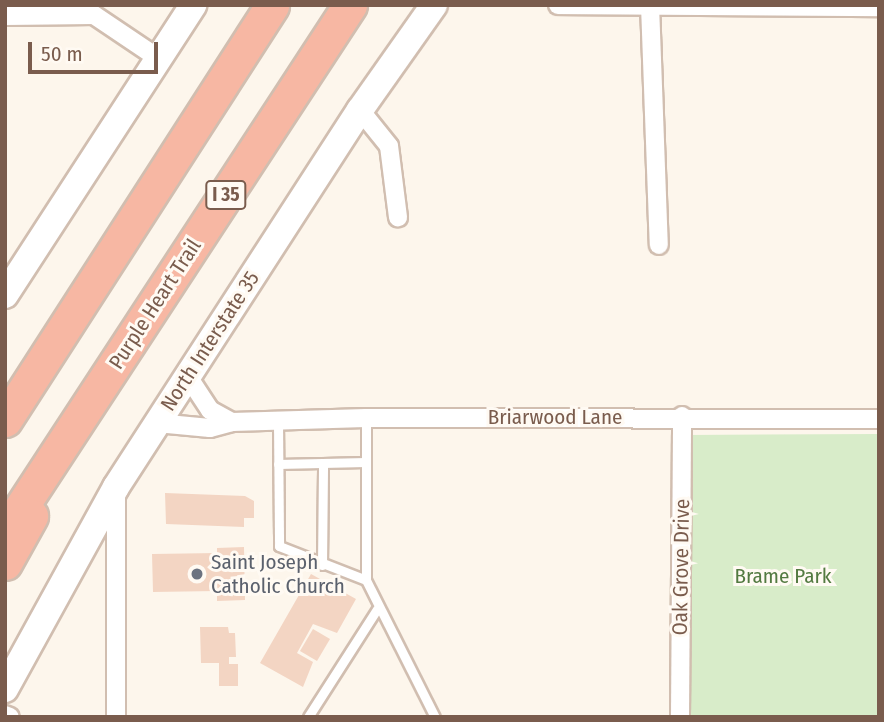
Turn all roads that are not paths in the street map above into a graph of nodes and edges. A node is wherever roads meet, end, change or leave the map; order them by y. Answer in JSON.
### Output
{"nodes":[{"id":1,"x":193,"y":5,"type":"edge"},
{"id":2,"x":272,"y":5,"type":"edge"},
{"id":3,"x":350,"y":5,"type":"edge"},
{"id":4,"x":434,"y":5,"type":"edge"},
{"id":5,"x":558,"y":5,"type":"edge"},
{"id":6,"x":650,"y":7,"type":"edge"},
{"id":7,"x":879,"y":7,"type":"edge"},
{"id":8,"x":94,"y":10,"type":"edge"},
{"id":9,"x":5,"y":16,"type":"edge"},
{"id":10,"x":158,"y":58,"type":"junction"},
{"id":11,"x":360,"y":110,"type":"junction"},
{"id":12,"x":398,"y":217,"type":"dead end"},
{"id":13,"x":659,"y":245,"type":"dead end"},
{"id":14,"x":5,"y":295,"type":"edge"},
{"id":15,"x":51,"y":349,"type":"junction"},
{"id":16,"x":187,"y":375,"type":"junction"},
{"id":17,"x":102,"y":384,"type":"junction"},
{"id":18,"x":5,"y":410,"type":"edge"},
{"id":19,"x":682,"y":416,"type":"junction"},
{"id":20,"x":366,"y":418,"type":"junction"},
{"id":21,"x":879,"y":419,"type":"edge"},
{"id":22,"x":5,"y":420,"type":"edge"},
{"id":23,"x":232,"y":422,"type":"junction"},
{"id":24,"x":278,"y":422,"type":"junction"},
{"id":25,"x":157,"y":423,"type":"junction"},
{"id":26,"x":366,"y":462,"type":"junction"},
{"id":27,"x":323,"y":463,"type":"junction"},
{"id":28,"x":278,"y":464,"type":"junction"},
{"id":29,"x":116,"y":487,"type":"junction"},
{"id":30,"x":5,"y":532,"type":"edge"},
{"id":31,"x":5,"y":563,"type":"edge"},
{"id":32,"x":322,"y":565,"type":"junction"},
{"id":33,"x":366,"y":580,"type":"junction"},
{"id":34,"x":377,"y":609,"type":"junction"},
{"id":35,"x":5,"y":689,"type":"edge"},
{"id":36,"x":116,"y":717,"type":"edge"},
{"id":37,"x":308,"y":717,"type":"edge"},
{"id":38,"x":435,"y":717,"type":"edge"},
{"id":39,"x":680,"y":717,"type":"edge"}],
"edges":[{"from":1,"to":10,"type":"main road"},
{"from":2,"to":15,"type":"highway"},
{"from":3,"to":17,"type":"highway","name":"Purple Heart Trail","number":"I 35"},
{"from":4,"to":11,"type":"main road","name":"North Interstate 35"},
{"from":5,"to":6,"type":"street"},
{"from":6,"to":7,"type":"street"},
{"from":6,"to":13,"type":"street"},
{"from":8,"to":9,"type":"street"},
{"from":8,"to":10,"type":"street"},
{"from":10,"to":14,"type":"main road"},
{"from":11,"to":12,"type":"street"},
{"from":11,"to":16,"type":"main road","name":"North Interstate 35"},
{"from":15,"to":18,"type":"highway"},
{"from":15,"to":22,"type":"highway"},
{"from":16,"to":23,"type":"street"},
{"from":16,"to":25,"type":"main road","name":"North Interstate 35"},
{"from":17,"to":30,"type":"highway","name":"Purple Heart Trail","number":"I 35"},
{"from":17,"to":31,"type":"highway"},
{"from":19,"to":20,"type":"street","name":"Briarwood Lane"},
{"from":19,"to":21,"type":"street","name":"Briarwood Lane"},
{"from":19,"to":39,"type":"street","name":"Oak Grove Drive"},
{"from":20,"to":24,"type":"street","name":"Briarwood Lane"},
{"from":20,"to":26,"type":"lane"},
{"from":23,"to":24,"type":"street","name":"Briarwood Lane"},
{"from":23,"to":25,"type":"street","name":"Briarwood Lane"},
{"from":24,"to":28,"type":"lane"},
{"from":25,"to":29,"type":"main road","name":"North Interstate 35"},
{"from":26,"to":27,"type":"lane"},
{"from":26,"to":33,"type":"lane"},
{"from":27,"to":28,"type":"lane"},
{"from":27,"to":32,"type":"lane"},
{"from":28,"to":32,"type":"lane"},
{"from":29,"to":35,"type":"main road","name":"North Interstate 35"},
{"from":29,"to":36,"type":"street"},
{"from":32,"to":33,"type":"lane"},
{"from":33,"to":34,"type":"lane"},
{"from":34,"to":37,"type":"lane"},
{"from":34,"to":38,"type":"lane"}]}
